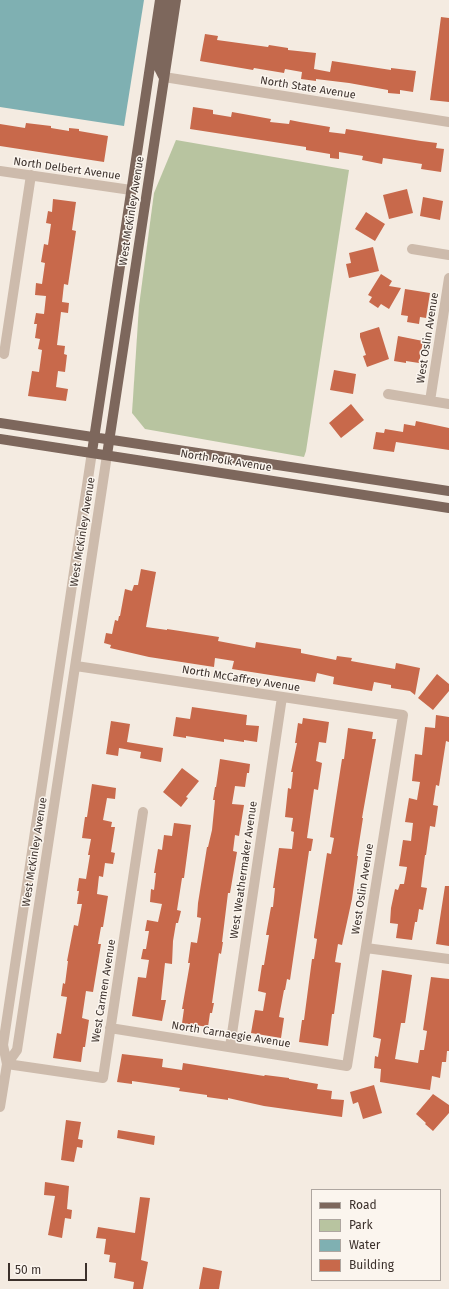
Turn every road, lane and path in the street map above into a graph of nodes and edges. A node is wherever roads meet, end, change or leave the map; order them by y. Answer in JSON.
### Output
{"nodes":[{"id":1,"x":160,"y":0,"type":"edge"},
{"id":2,"x":168,"y":0,"type":"edge"},
{"id":3,"x":176,"y":0,"type":"edge"},
{"id":4,"x":164,"y":77,"type":"junction"},
{"id":5,"x":449,"y":122,"type":"edge"},
{"id":6,"x":0,"y":171,"type":"edge"},
{"id":7,"x":31,"y":175,"type":"junction"},
{"id":8,"x":131,"y":190,"type":"junction"},
{"id":9,"x":412,"y":249,"type":"dead end"},
{"id":10,"x":449,"y":255,"type":"edge"},
{"id":11,"x":449,"y":278,"type":"edge"},
{"id":12,"x":4,"y":354,"type":"dead end"},
{"id":13,"x":388,"y":394,"type":"dead end"},
{"id":14,"x":430,"y":401,"type":"junction"},
{"id":15,"x":449,"y":404,"type":"edge"},
{"id":16,"x":0,"y":422,"type":"edge"},
{"id":17,"x":94,"y":437,"type":"junction"},
{"id":18,"x":0,"y":439,"type":"edge"},
{"id":19,"x":110,"y":440,"type":"junction"},
{"id":20,"x":92,"y":452,"type":"junction"},
{"id":21,"x":107,"y":455,"type":"junction"},
{"id":22,"x":449,"y":491,"type":"edge"},
{"id":23,"x":395,"y":500,"type":"junction"},
{"id":24,"x":449,"y":501,"type":"edge"},
{"id":25,"x":449,"y":508,"type":"edge"},
{"id":26,"x":82,"y":512,"type":"junction"},
{"id":27,"x":89,"y":570,"type":"junction"},
{"id":28,"x":76,"y":666,"type":"junction"},
{"id":29,"x":282,"y":697,"type":"junction"},
{"id":30,"x":403,"y":715,"type":"joint"},
{"id":31,"x":143,"y":812,"type":"dead end"},
{"id":32,"x":366,"y":948,"type":"junction"},
{"id":33,"x":449,"y":959,"type":"edge"},
{"id":34,"x":110,"y":1028,"type":"junction"},
{"id":35,"x":230,"y":1047,"type":"junction"},
{"id":36,"x":7,"y":1064,"type":"junction"},
{"id":37,"x":347,"y":1066,"type":"joint"},
{"id":38,"x":0,"y":1107,"type":"edge"}],
"edges":[{"from":1,"to":8,"type":"main road","name":"West McKinley Avenue"},
{"from":2,"to":4,"type":"main road"},
{"from":3,"to":4,"type":"main road","name":"West McKinley Avenue"},
{"from":4,"to":5,"type":"street","name":"North State Avenue"},
{"from":4,"to":19,"type":"main road","name":"West McKinley Avenue"},
{"from":6,"to":7,"type":"street","name":"North Delbert Avenue"},
{"from":7,"to":8,"type":"street","name":"North Delbert Avenue"},
{"from":7,"to":12,"type":"street"},
{"from":8,"to":17,"type":"main road","name":"West McKinley Avenue"},
{"from":9,"to":10,"type":"street"},
{"from":11,"to":14,"type":"street","name":"West Oslin Avenue"},
{"from":13,"to":14,"type":"street"},
{"from":14,"to":15,"type":"street"},
{"from":16,"to":17,"type":"main road","name":"North Polk Avenue"},
{"from":17,"to":19,"type":"main road","name":"North Polk Avenue"},
{"from":17,"to":20,"type":"main road","name":"West McKinley Avenue"},
{"from":18,"to":20,"type":"main road","name":"North Polk Avenue"},
{"from":19,"to":21,"type":"main road","name":"West McKinley Avenue"},
{"from":19,"to":22,"type":"main road","name":"North Polk Avenue"},
{"from":20,"to":21,"type":"main road","name":"North Polk Avenue"},
{"from":20,"to":26,"type":"street","name":"West McKinley Avenue"},
{"from":21,"to":23,"type":"main road","name":"North Polk Avenue"},
{"from":21,"to":27,"type":"street","name":"West McKinley Avenue"},
{"from":23,"to":24,"type":"main road"},
{"from":23,"to":25,"type":"main road","name":"North Polk Avenue"},
{"from":26,"to":27,"type":"street"},
{"from":26,"to":36,"type":"street","name":"West McKinley Avenue"},
{"from":27,"to":28,"type":"street","name":"West McKinley Avenue"},
{"from":28,"to":29,"type":"street","name":"North McCaffrey Avenue"},
{"from":28,"to":36,"type":"street","name":"West McKinley Avenue"},
{"from":29,"to":30,"type":"street","name":"North McCaffrey Avenue"},
{"from":29,"to":35,"type":"street","name":"West Weathermaker Avenue"},
{"from":30,"to":32,"type":"street","name":"West Oslin Avenue"},
{"from":31,"to":34,"type":"street","name":"West Carmen Avenue"},
{"from":32,"to":33,"type":"street"},
{"from":32,"to":37,"type":"street","name":"West Oslin Avenue"},
{"from":34,"to":35,"type":"street","name":"North Carnaegie Avenue"},
{"from":34,"to":36,"type":"street","name":"West Carmen Avenue"},
{"from":35,"to":37,"type":"street","name":"North Carnaegie Avenue"},
{"from":36,"to":38,"type":"street","name":"West McKinley Avenue"}]}
